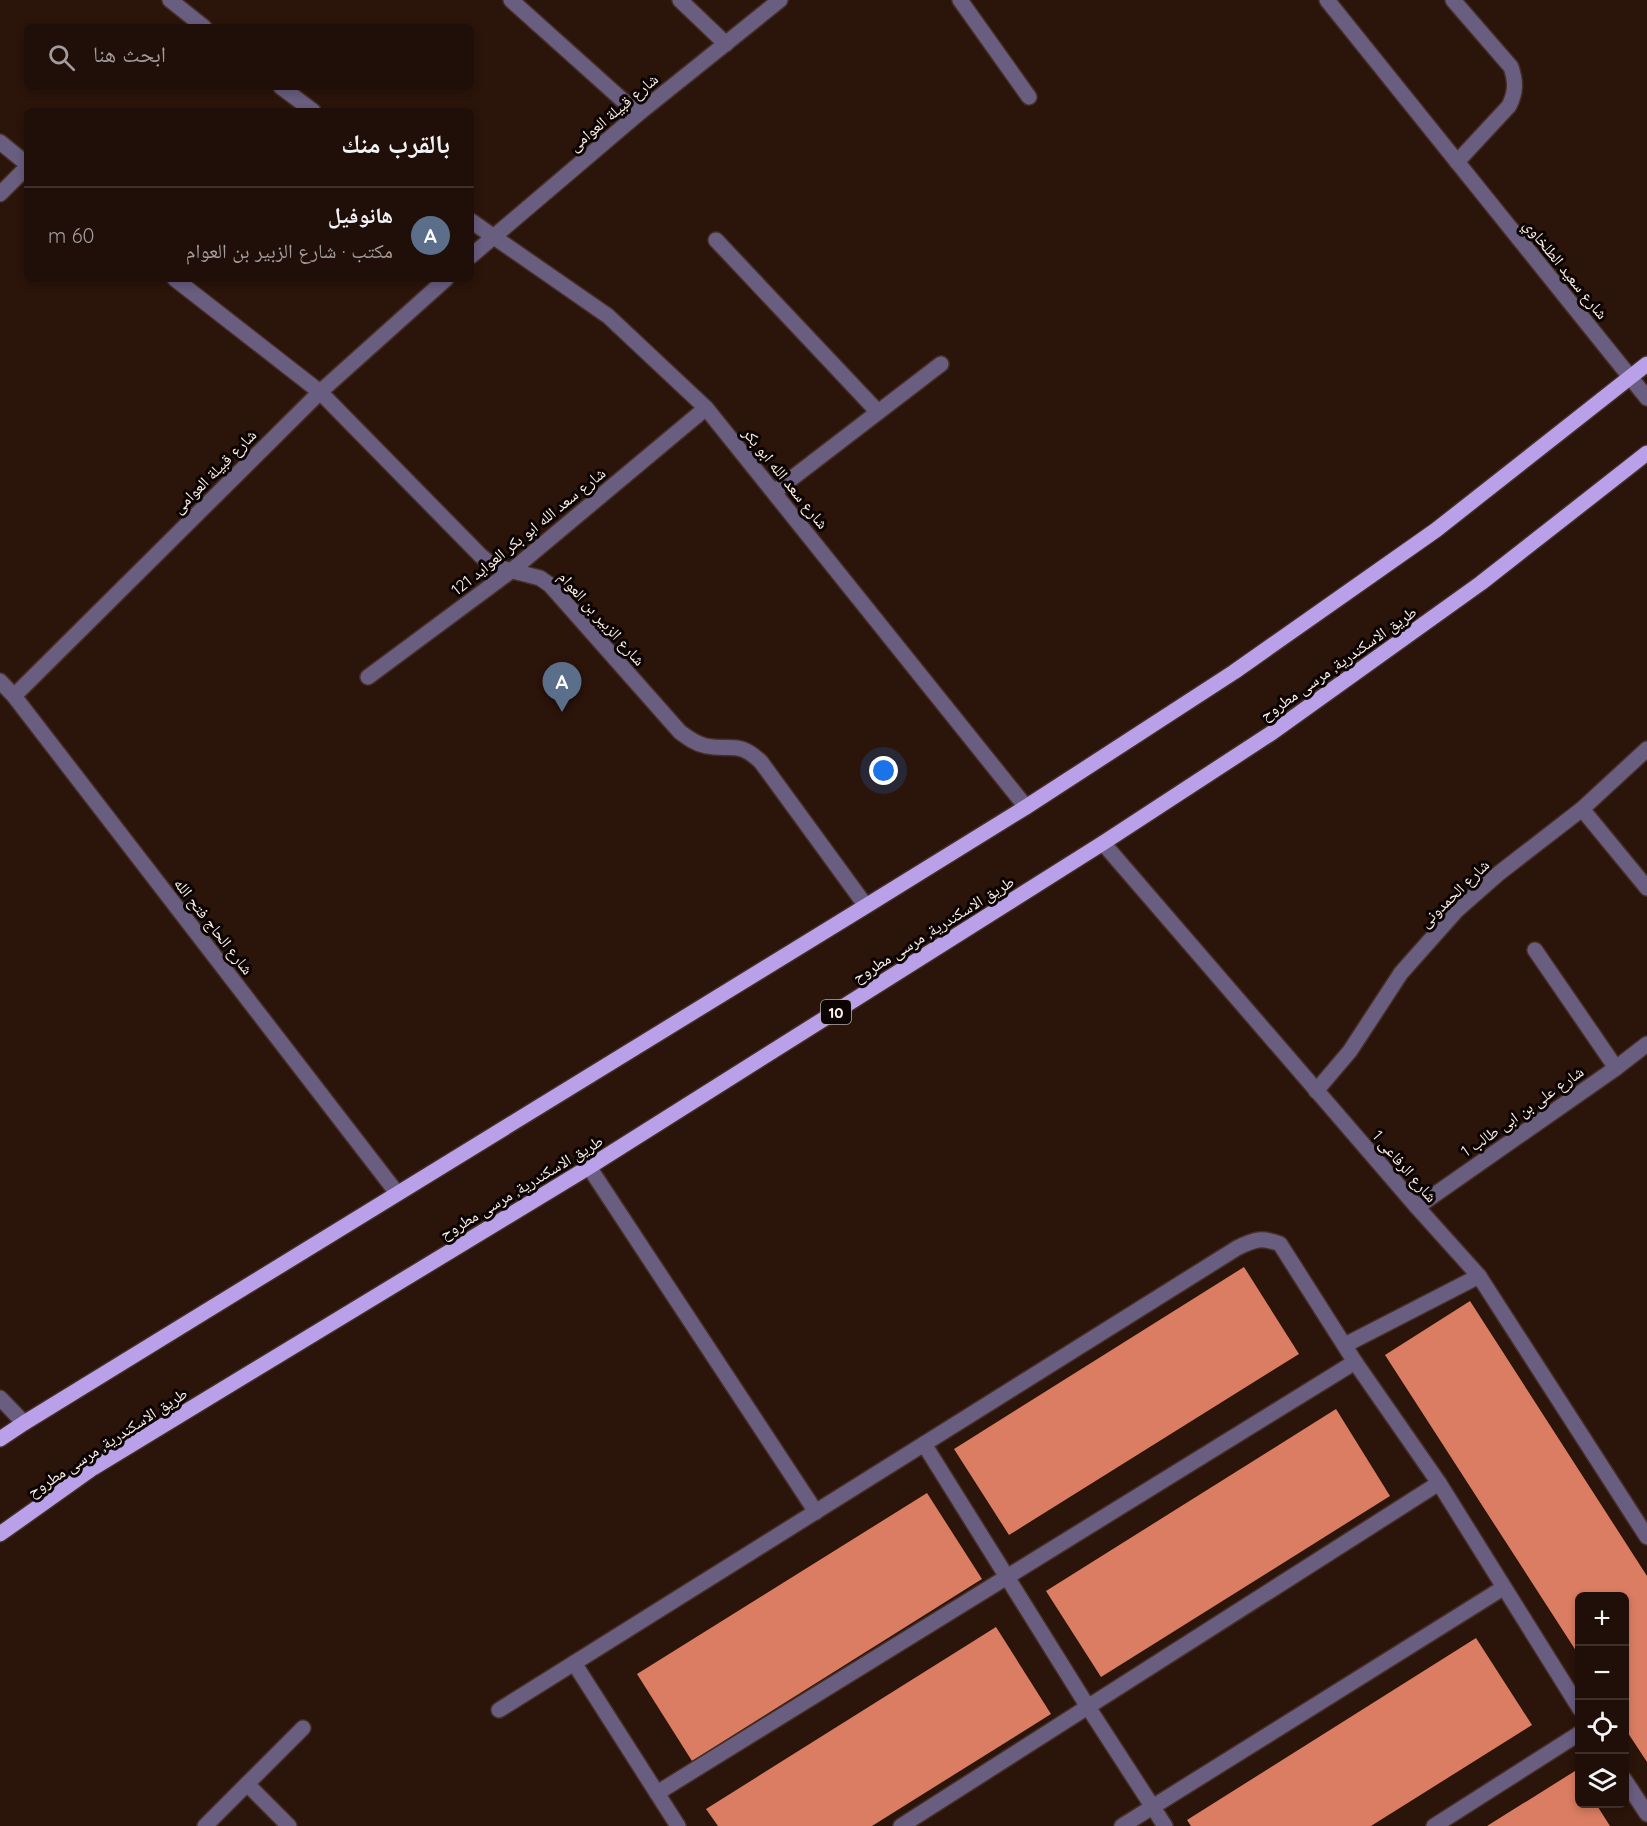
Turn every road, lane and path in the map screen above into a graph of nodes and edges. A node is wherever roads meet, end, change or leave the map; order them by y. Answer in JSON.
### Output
{"nodes":[{"id":1,"x":170,"y":0,"type":"edge"},
{"id":2,"x":511,"y":0,"type":"edge"},
{"id":3,"x":680,"y":0,"type":"edge"},
{"id":4,"x":780,"y":0,"type":"edge"},
{"id":5,"x":960,"y":0,"type":"edge"},
{"id":6,"x":1327,"y":0,"type":"edge"},
{"id":7,"x":1453,"y":0,"type":"edge"},
{"id":8,"x":200,"y":24,"type":"edge"},
{"id":9,"x":726,"y":44,"type":"junction"},
{"id":10,"x":285,"y":90,"type":"edge"},
{"id":11,"x":1029,"y":98,"type":"dead end"},
{"id":12,"x":309,"y":108,"type":"edge"},
{"id":13,"x":638,"y":114,"type":"junction"},
{"id":14,"x":0,"y":142,"type":"edge"},
{"id":15,"x":24,"y":162,"type":"edge"},
{"id":16,"x":1457,"y":162,"type":"junction"},
{"id":17,"x":24,"y":168,"type":"edge"},
{"id":18,"x":0,"y":194,"type":"edge"},
{"id":19,"x":474,"y":223,"type":"edge"},
{"id":20,"x":494,"y":236,"type":"junction"},
{"id":21,"x":716,"y":240,"type":"dead end"},
{"id":22,"x":474,"y":253,"type":"edge"},
{"id":23,"x":179,"y":282,"type":"edge"},
{"id":24,"x":443,"y":282,"type":"edge"},
{"id":25,"x":941,"y":364,"type":"dead end"},
{"id":26,"x":1647,"y":364,"type":"edge"},
{"id":27,"x":1631,"y":378,"type":"junction"},
{"id":28,"x":320,"y":392,"type":"junction"},
{"id":29,"x":1647,"y":398,"type":"edge"},
{"id":30,"x":706,"y":408,"type":"junction"},
{"id":31,"x":878,"y":412,"type":"junction"},
{"id":32,"x":1647,"y":453,"type":"edge"},
{"id":33,"x":774,"y":492,"type":"junction"},
{"id":34,"x":511,"y":571,"type":"junction"},
{"id":35,"x":368,"y":677,"type":"dead end"},
{"id":36,"x":0,"y":681,"type":"edge"},
{"id":37,"x":14,"y":696,"type":"junction"},
{"id":38,"x":1647,"y":749,"type":"edge"},
{"id":39,"x":1026,"y":807,"type":"junction"},
{"id":40,"x":1582,"y":809,"type":"junction"},
{"id":41,"x":1103,"y":843,"type":"junction"},
{"id":42,"x":1647,"y":888,"type":"edge"},
{"id":43,"x":866,"y":906,"type":"junction"},
{"id":44,"x":1535,"y":950,"type":"dead end"},
{"id":45,"x":1647,"y":1044,"type":"edge"},
{"id":46,"x":1616,"y":1068,"type":"junction"},
{"id":47,"x":1316,"y":1091,"type":"junction"},
{"id":48,"x":589,"y":1167,"type":"junction"},
{"id":49,"x":397,"y":1193,"type":"junction"},
{"id":50,"x":1416,"y":1207,"type":"junction"},
{"id":51,"x":1479,"y":1276,"type":"junction"},
{"id":52,"x":1345,"y":1345,"type":"junction"},
{"id":53,"x":1355,"y":1362,"type":"junction"},
{"id":54,"x":0,"y":1398,"type":"edge"},
{"id":55,"x":24,"y":1423,"type":"junction"},
{"id":56,"x":0,"y":1439,"type":"edge"},
{"id":57,"x":924,"y":1444,"type":"junction"},
{"id":58,"x":1439,"y":1483,"type":"junction"},
{"id":59,"x":816,"y":1512,"type":"junction"},
{"id":60,"x":0,"y":1534,"type":"edge"},
{"id":61,"x":1647,"y":1537,"type":"edge"},
{"id":62,"x":1007,"y":1577,"type":"junction"},
{"id":63,"x":1503,"y":1588,"type":"junction"},
{"id":64,"x":574,"y":1663,"type":"junction"},
{"id":65,"x":1575,"y":1701,"type":"edge"},
{"id":66,"x":1088,"y":1707,"type":"junction"},
{"id":67,"x":499,"y":1710,"type":"dead end"},
{"id":68,"x":303,"y":1728,"type":"dead end"},
{"id":69,"x":1575,"y":1736,"type":"edge"},
{"id":70,"x":247,"y":1784,"type":"junction"},
{"id":71,"x":1629,"y":1787,"type":"edge"},
{"id":72,"x":657,"y":1793,"type":"junction"},
{"id":73,"x":1153,"y":1807,"type":"junction"},
{"id":74,"x":1647,"y":1814,"type":"edge"},
{"id":75,"x":205,"y":1826,"type":"edge"},
{"id":76,"x":289,"y":1826,"type":"edge"},
{"id":77,"x":678,"y":1826,"type":"edge"},
{"id":78,"x":901,"y":1826,"type":"edge"},
{"id":79,"x":1122,"y":1826,"type":"edge"},
{"id":80,"x":1165,"y":1826,"type":"edge"},
{"id":81,"x":1434,"y":1826,"type":"edge"}],
"edges":[{"from":1,"to":8,"type":"street"},
{"from":2,"to":13,"type":"street"},
{"from":3,"to":9,"type":"street"},
{"from":4,"to":9,"type":"street","name":"شارع قبيلة العوامى"},
{"from":5,"to":11,"type":"street"},
{"from":6,"to":16,"type":"street","name":"شارع سعيد الطلخاوي"},
{"from":7,"to":16,"type":"street"},
{"from":9,"to":13,"type":"street","name":"شارع قبيلة العوامى"},
{"from":10,"to":12,"type":"street"},
{"from":13,"to":20,"type":"street","name":"شارع قبيلة العوامى"},
{"from":14,"to":15,"type":"street"},
{"from":16,"to":27,"type":"street","name":"شارع سعيد الطلخاوي"},
{"from":17,"to":18,"type":"street"},
{"from":19,"to":20,"type":"street","name":"شارع سعد الله ابو بكر"},
{"from":20,"to":22,"type":"street","name":"شارع قبيلة العوامى"},
{"from":20,"to":30,"type":"street","name":"شارع سعد الله ابو بكر"},
{"from":21,"to":31,"type":"street"},
{"from":23,"to":28,"type":"street","name":"شارع الزبير بن العوام"},
{"from":24,"to":28,"type":"street","name":"شارع قبيلة العوامى"},
{"from":25,"to":31,"type":"street"},
{"from":26,"to":27,"type":"main road"},
{"from":27,"to":29,"type":"street","name":"شارع سعيد الطلخاوي"},
{"from":27,"to":39,"type":"main road"},
{"from":28,"to":34,"type":"street","name":"شارع الزبير بن العوام"},
{"from":28,"to":37,"type":"street","name":"شارع قبيلة العوامى"},
{"from":30,"to":33,"type":"street","name":"شارع سعد الله ابو بكر"},
{"from":30,"to":34,"type":"street","name":"شارع سعد الله ابو بكر العوايد 121"},
{"from":31,"to":33,"type":"street"},
{"from":32,"to":41,"type":"main road","name":"طريق الاسكندرية, مرسى مطروح","number":"10"},
{"from":33,"to":39,"type":"street","name":"شارع سعد الله ابو بكر"},
{"from":34,"to":35,"type":"street","name":"شارع سعد الله ابو بكر العوايد 121"},
{"from":34,"to":43,"type":"street","name":"شارع الزبير بن العوام"},
{"from":36,"to":37,"type":"street","name":"شارع الحاج فتح الله"},
{"from":37,"to":49,"type":"street","name":"شارع الحاج فتح الله"},
{"from":38,"to":40,"type":"street","name":"شارع الحمدونى"},
{"from":39,"to":43,"type":"main road"},
{"from":40,"to":42,"type":"street"},
{"from":40,"to":47,"type":"street","name":"شارع الحمدونى"},
{"from":41,"to":47,"type":"street","name":"شارع الرفاعى 1"},
{"from":41,"to":48,"type":"main road","name":"طريق الاسكندرية, مرسى مطروح","number":"10"},
{"from":43,"to":49,"type":"main road"},
{"from":44,"to":46,"type":"street"},
{"from":45,"to":46,"type":"street","name":"شارع على بن ابى طالب 1"},
{"from":46,"to":50,"type":"street","name":"شارع على بن ابى طالب 1"},
{"from":47,"to":50,"type":"street","name":"شارع الرفاعى 1"},
{"from":48,"to":59,"type":"street"},
{"from":48,"to":60,"type":"main road","name":"طريق الاسكندرية, مرسى مطروح","number":"10"},
{"from":49,"to":55,"type":"main road"},
{"from":50,"to":51,"type":"street","name":"شارع الرفاعى 1"},
{"from":51,"to":52,"type":"street"},
{"from":51,"to":61,"type":"street","name":"شارع الرفاعى 1"},
{"from":52,"to":53,"type":"street"},
{"from":52,"to":57,"type":"street"},
{"from":53,"to":58,"type":"street"},
{"from":53,"to":62,"type":"street"},
{"from":54,"to":55,"type":"street"},
{"from":55,"to":56,"type":"main road"},
{"from":57,"to":59,"type":"street"},
{"from":57,"to":62,"type":"street"},
{"from":58,"to":63,"type":"street"},
{"from":58,"to":66,"type":"street"},
{"from":59,"to":64,"type":"street"},
{"from":62,"to":66,"type":"street"},
{"from":62,"to":72,"type":"street"},
{"from":63,"to":65,"type":"street"},
{"from":63,"to":73,"type":"street"},
{"from":64,"to":67,"type":"street"},
{"from":64,"to":72,"type":"street"},
{"from":66,"to":73,"type":"street"},
{"from":66,"to":78,"type":"street"},
{"from":68,"to":70,"type":"street"},
{"from":69,"to":81,"type":"street"},
{"from":70,"to":75,"type":"street"},
{"from":70,"to":76,"type":"street"},
{"from":71,"to":74,"type":"street"},
{"from":72,"to":77,"type":"street"},
{"from":73,"to":79,"type":"street"},
{"from":73,"to":80,"type":"street"}]}
